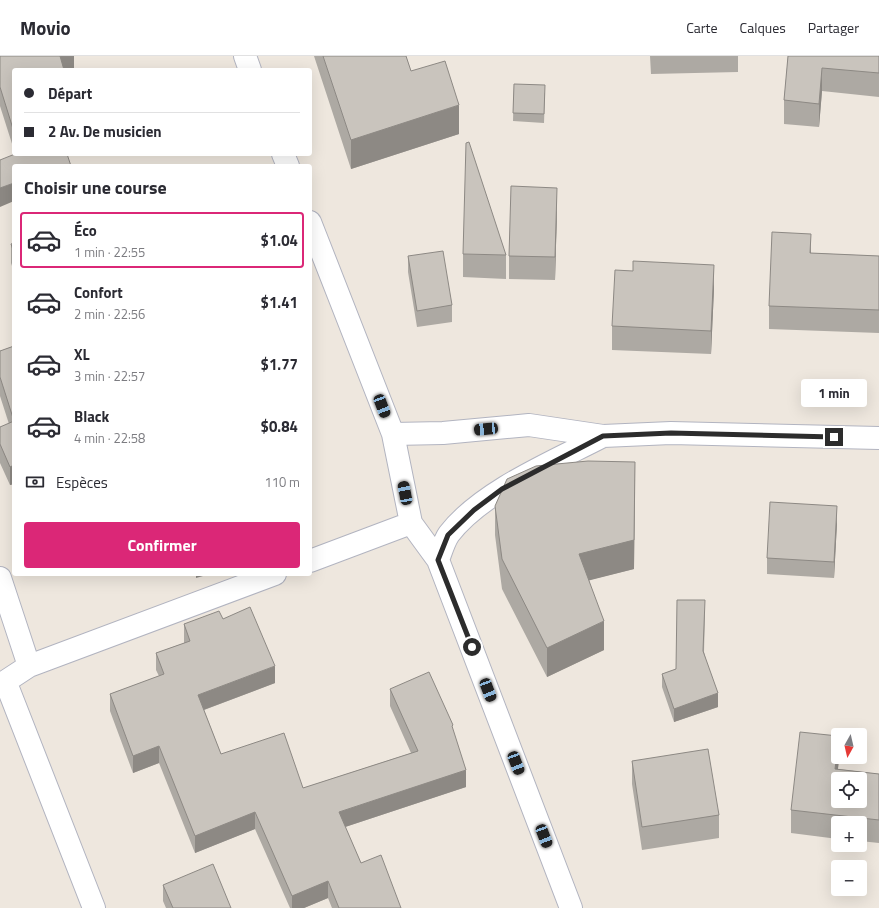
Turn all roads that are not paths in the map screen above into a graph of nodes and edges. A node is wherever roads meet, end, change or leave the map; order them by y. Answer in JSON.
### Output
{"nodes":[{"id":1,"x":245,"y":56,"type":"edge"},
{"id":2,"x":249,"y":68,"type":"edge"},
{"id":3,"x":312,"y":227,"type":"edge"},
{"id":4,"x":393,"y":434,"type":"junction"},
{"id":5,"x":603,"y":436,"type":"junction"},
{"id":6,"x":879,"y":438,"type":"edge"},
{"id":7,"x":411,"y":523,"type":"junction"},
{"id":8,"x":312,"y":560,"type":"edge"},
{"id":9,"x":438,"y":560,"type":"junction"},
{"id":10,"x":270,"y":576,"type":"edge"},
{"id":11,"x":0,"y":578,"type":"edge"},
{"id":12,"x":29,"y":666,"type":"junction"},
{"id":13,"x":3,"y":684,"type":"edge"},
{"id":14,"x":94,"y":908,"type":"edge"},
{"id":15,"x":571,"y":908,"type":"edge"}],
"edges":[{"from":1,"to":2,"type":"street"},
{"from":3,"to":4,"type":"street"},
{"from":4,"to":5,"type":"street"},
{"from":4,"to":7,"type":"street"},
{"from":5,"to":6,"type":"street"},
{"from":5,"to":9,"type":"street"},
{"from":7,"to":8,"type":"street"},
{"from":7,"to":9,"type":"street"},
{"from":9,"to":15,"type":"street"},
{"from":10,"to":12,"type":"street"},
{"from":11,"to":12,"type":"street"},
{"from":12,"to":13,"type":"street"},
{"from":13,"to":14,"type":"street"}]}
